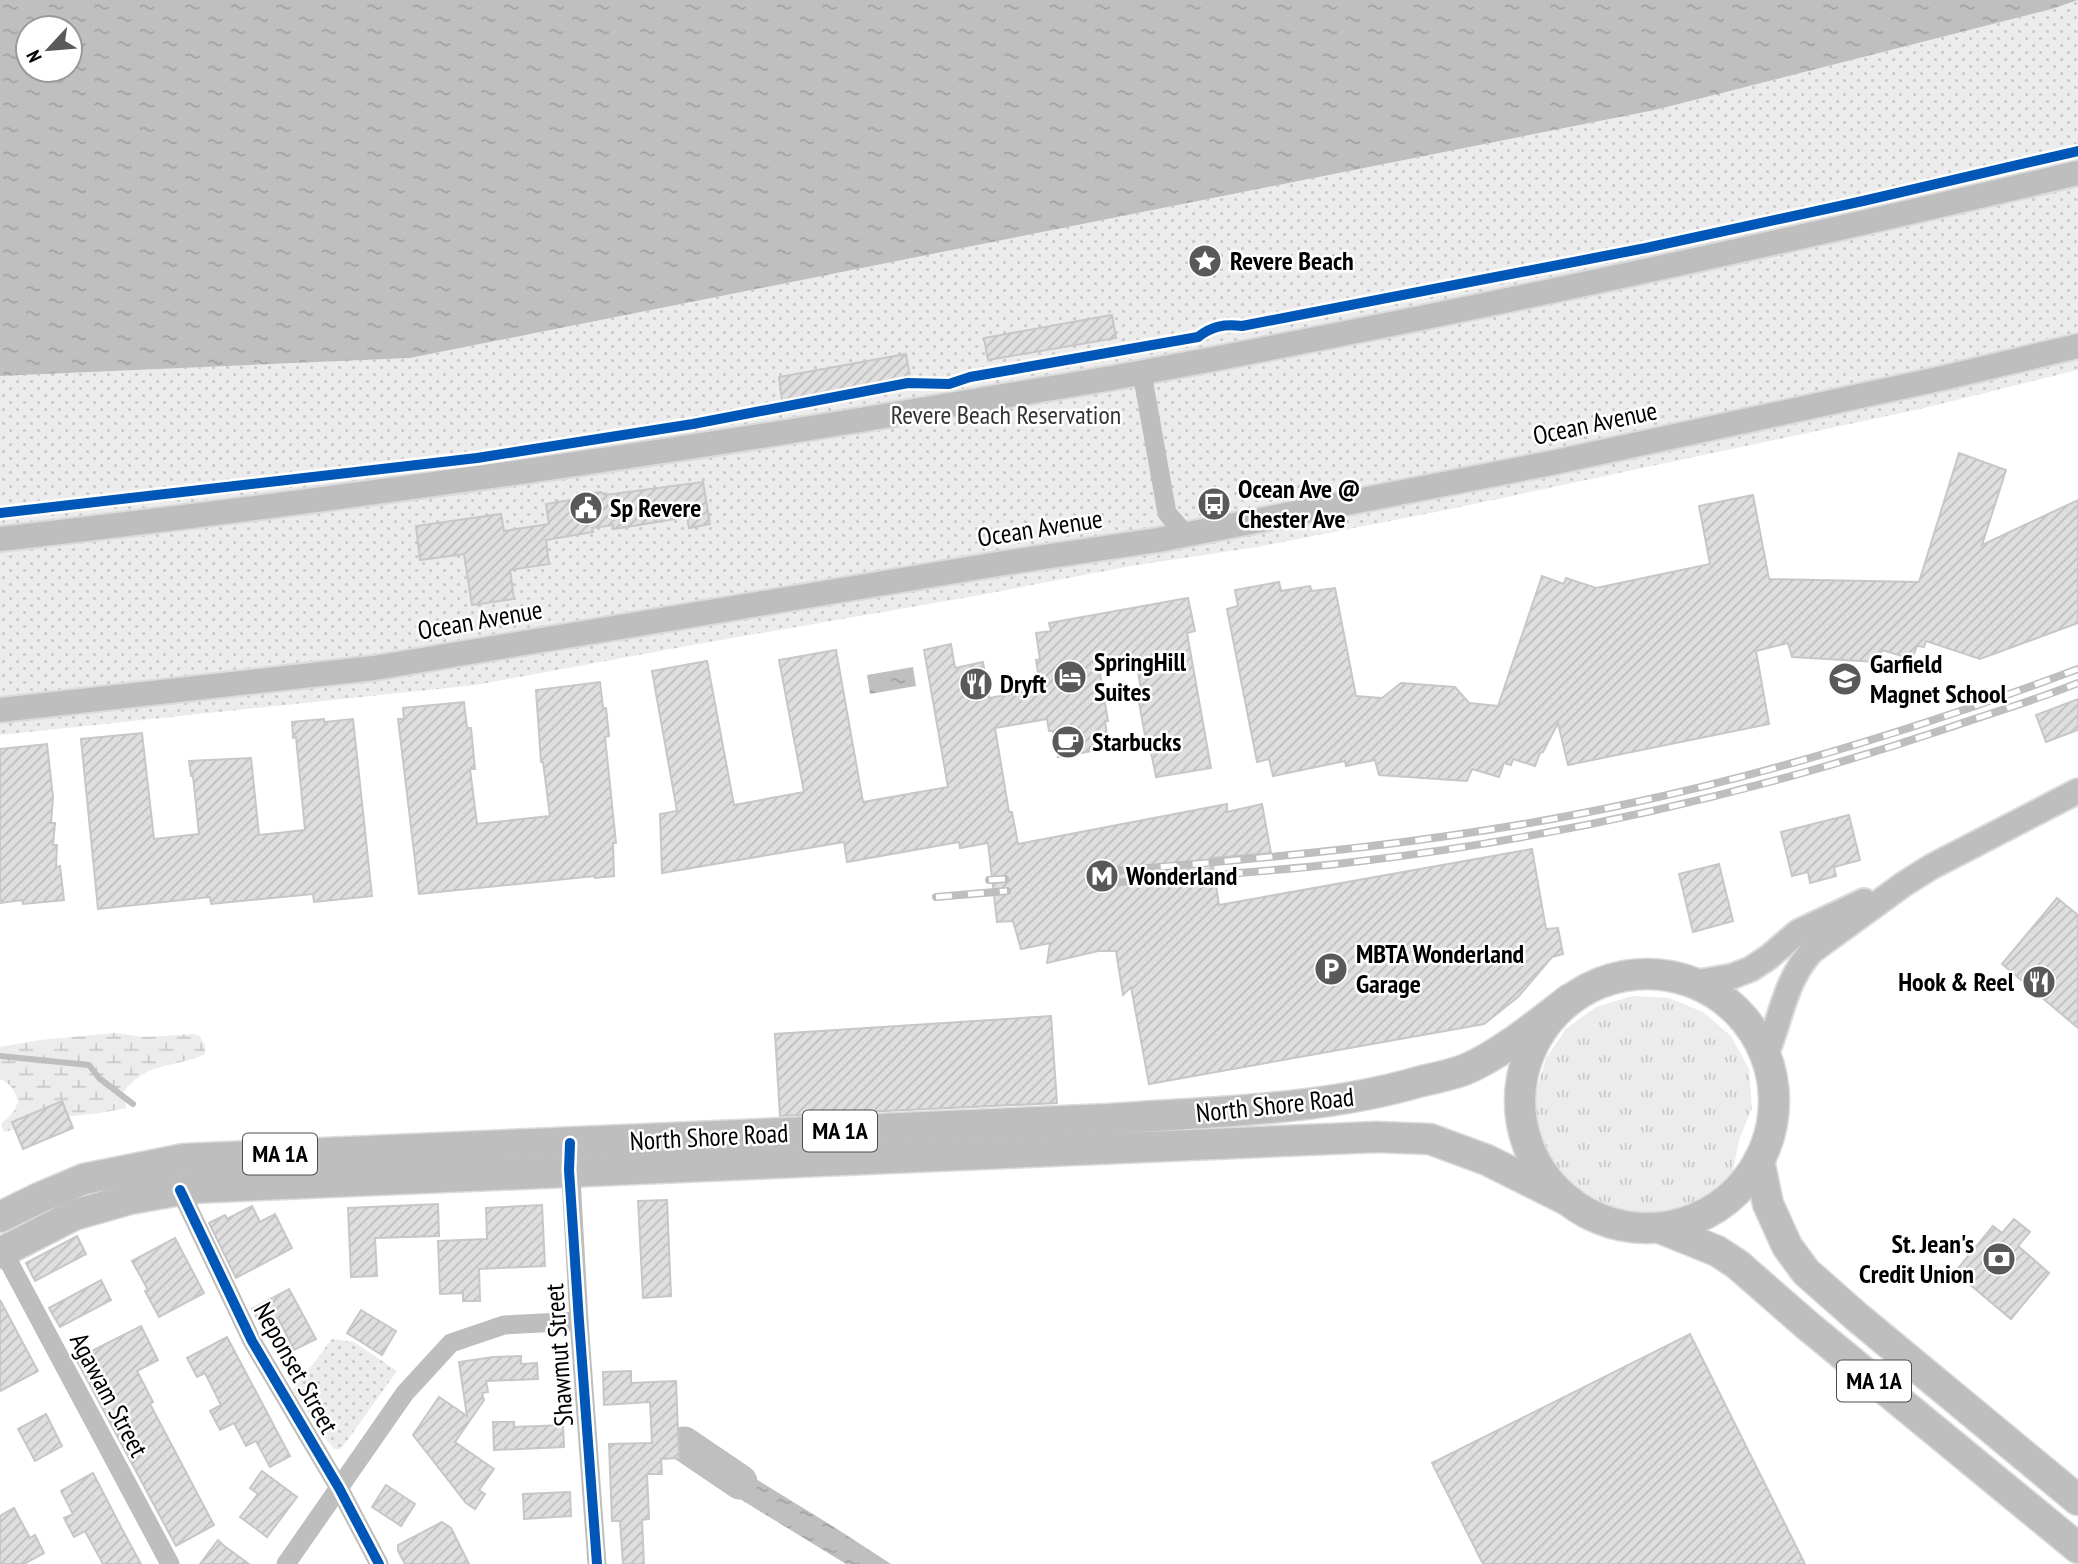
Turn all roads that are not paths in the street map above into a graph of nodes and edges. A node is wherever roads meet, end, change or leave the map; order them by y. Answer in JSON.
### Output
{"nodes":[{"id":1,"x":2078,"y":173,"type":"edge"},
{"id":2,"x":2078,"y":346,"type":"edge"},
{"id":3,"x":1142,"y":373,"type":"junction"},
{"id":4,"x":1186,"y":535,"type":"junction"},
{"id":5,"x":0,"y":539,"type":"edge"},
{"id":6,"x":0,"y":710,"type":"edge"},
{"id":7,"x":2078,"y":791,"type":"edge"},
{"id":8,"x":1904,"y":884,"type":"junction"},
{"id":9,"x":1694,"y":983,"type":"junction"},
{"id":10,"x":1570,"y":999,"type":"junction"},
{"id":11,"x":1765,"y":1056,"type":"junction"},
{"id":12,"x":570,"y":1157,"type":"junction"},
{"id":13,"x":1759,"y":1160,"type":"junction"},
{"id":14,"x":180,"y":1190,"type":"junction"},
{"id":15,"x":1569,"y":1201,"type":"junction"},
{"id":16,"x":0,"y":1217,"type":"edge"},
{"id":17,"x":1660,"y":1228,"type":"junction"},
{"id":18,"x":1,"y":1252,"type":"edge"},
{"id":19,"x":579,"y":1321,"type":"junction"},
{"id":20,"x":339,"y":1488,"type":"junction"},
{"id":21,"x":2078,"y":1500,"type":"edge"},
{"id":22,"x":2078,"y":1548,"type":"edge"},
{"id":23,"x":170,"y":1564,"type":"edge"},
{"id":24,"x":286,"y":1564,"type":"edge"},
{"id":25,"x":379,"y":1564,"type":"edge"},
{"id":26,"x":597,"y":1564,"type":"edge"}],
"edges":[{"from":1,"to":3,"type":"main road"},
{"from":2,"to":4,"type":"main road","name":"Ocean Avenue"},
{"from":3,"to":4,"type":"street"},
{"from":3,"to":5,"type":"main road"},
{"from":4,"to":6,"type":"main road","name":"Ocean Avenue"},
{"from":7,"to":8,"type":"main road"},
{"from":8,"to":9,"type":"main road"},
{"from":8,"to":11,"type":"main road"},
{"from":9,"to":10,"type":"highway","number":"MA 1A"},
{"from":9,"to":11,"type":"highway","number":"MA 1A"},
{"from":10,"to":12,"type":"highway","name":"North Shore Road","number":"MA 1A"},
{"from":10,"to":15,"type":"highway"},
{"from":11,"to":13,"type":"highway","number":"MA 1A"},
{"from":12,"to":14,"type":"highway","name":"North Shore Road","number":"MA 1A"},
{"from":12,"to":15,"type":"highway","name":"North Shore Road","number":"MA 1A"},
{"from":12,"to":16,"type":"highway","name":"North Shore Road","number":"MA 1A"},
{"from":12,"to":19,"type":"street","name":"Shawmut Street"},
{"from":13,"to":17,"type":"highway"},
{"from":13,"to":21,"type":"highway","number":"MA 1A"},
{"from":14,"to":18,"type":"highway","name":"North Shore Road","number":"MA 1A"},
{"from":14,"to":20,"type":"street","name":"Neponset Street"},
{"from":15,"to":17,"type":"highway","number":"MA 1A"},
{"from":17,"to":22,"type":"highway","number":"MA 1A"},
{"from":18,"to":23,"type":"street","name":"Agawam Street"},
{"from":19,"to":20,"type":"street"},
{"from":19,"to":26,"type":"street","name":"Shawmut Street"},
{"from":20,"to":24,"type":"street"},
{"from":20,"to":25,"type":"street","name":"Neponset Street"}]}
